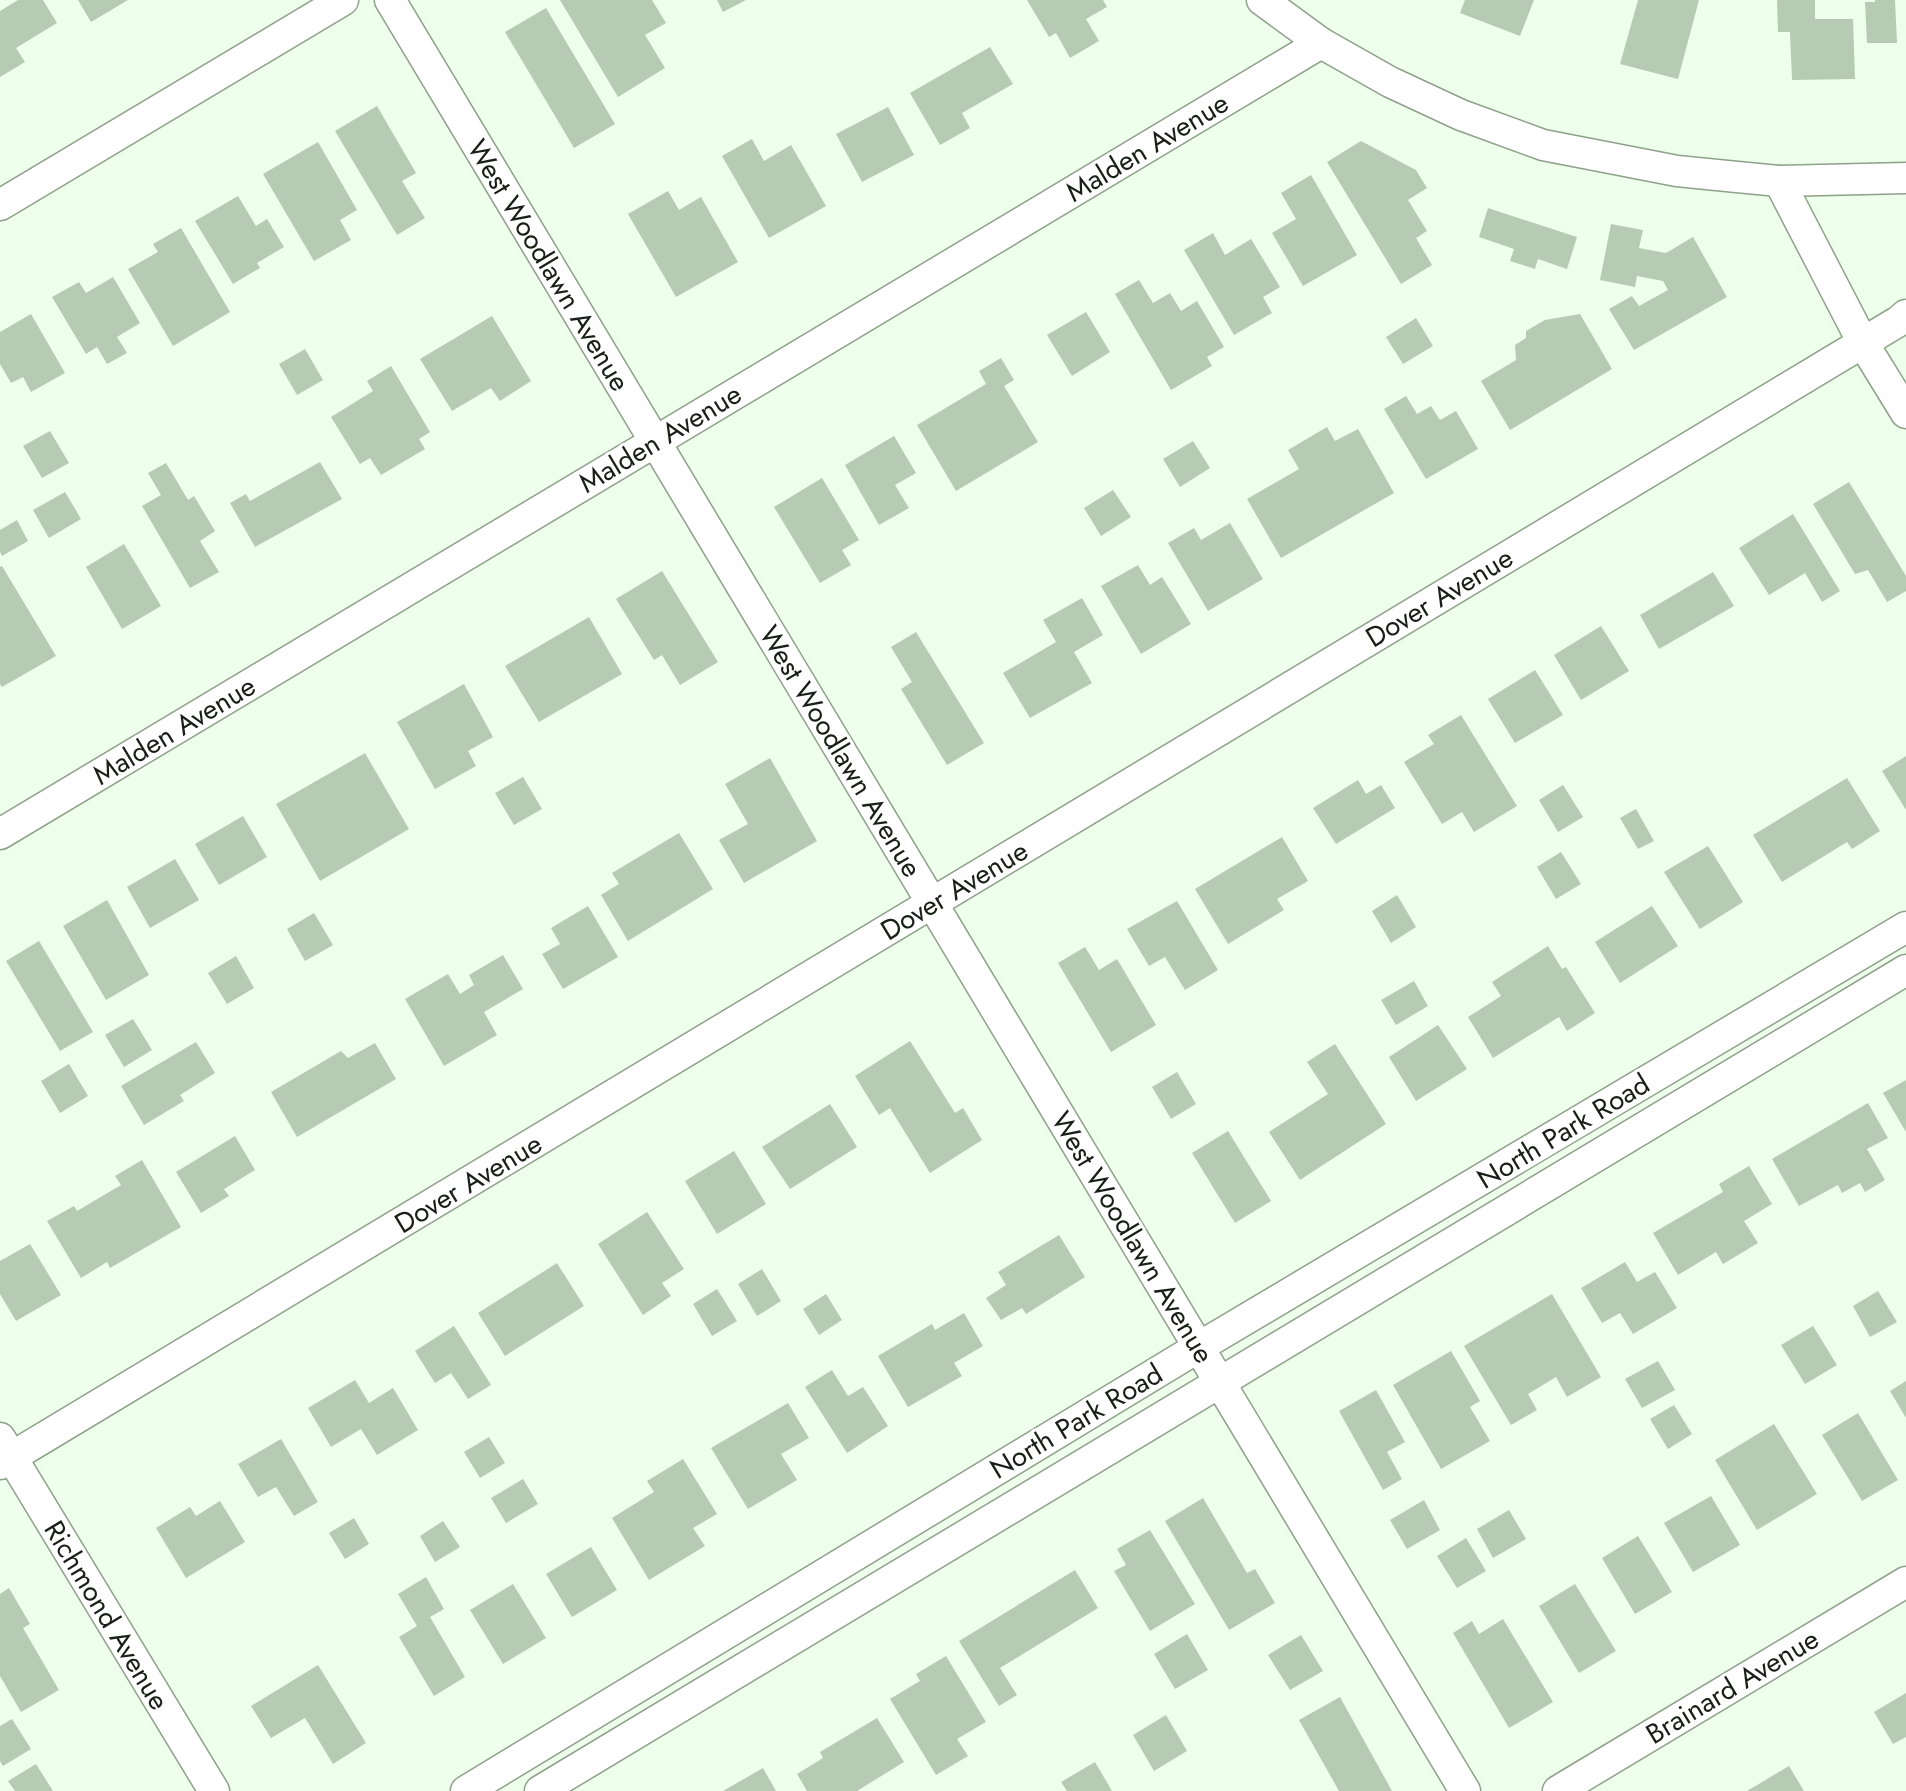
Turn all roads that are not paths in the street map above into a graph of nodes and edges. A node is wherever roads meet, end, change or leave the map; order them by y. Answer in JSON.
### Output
{"nodes":[{"id":1,"x":342,"y":0,"type":"edge"},
{"id":2,"x":390,"y":0,"type":"edge"},
{"id":3,"x":1262,"y":0,"type":"edge"},
{"id":4,"x":1321,"y":43,"type":"junction"},
{"id":5,"x":1906,"y":178,"type":"edge"},
{"id":6,"x":1779,"y":181,"type":"junction"},
{"id":7,"x":0,"y":205,"type":"edge"},
{"id":8,"x":1906,"y":315,"type":"edge"},
{"id":9,"x":1863,"y":343,"type":"junction"},
{"id":10,"x":1906,"y":413,"type":"edge"},
{"id":11,"x":654,"y":441,"type":"junction"},
{"id":12,"x":0,"y":834,"type":"edge"},
{"id":13,"x":932,"y":903,"type":"junction"},
{"id":14,"x":1906,"y":927,"type":"edge"},
{"id":15,"x":1906,"y":970,"type":"edge"},
{"id":16,"x":1199,"y":1347,"type":"junction"},
{"id":17,"x":1220,"y":1381,"type":"junction"},
{"id":18,"x":4,"y":1453,"type":"edge"},
{"id":19,"x":1906,"y":1582,"type":"edge"},
{"id":20,"x":214,"y":1791,"type":"edge"},
{"id":21,"x":466,"y":1791,"type":"edge"},
{"id":22,"x":540,"y":1791,"type":"edge"},
{"id":23,"x":1465,"y":1791,"type":"edge"},
{"id":24,"x":1558,"y":1791,"type":"edge"}],
"edges":[{"from":1,"to":7,"type":"street"},
{"from":2,"to":11,"type":"street","name":"West Woodlawn Avenue"},
{"from":3,"to":4,"type":"street"},
{"from":4,"to":6,"type":"street"},
{"from":4,"to":11,"type":"street","name":"Malden Avenue"},
{"from":5,"to":6,"type":"street"},
{"from":6,"to":9,"type":"street"},
{"from":8,"to":9,"type":"street","name":"Dover Avenue"},
{"from":9,"to":10,"type":"street"},
{"from":9,"to":13,"type":"street","name":"Dover Avenue"},
{"from":11,"to":12,"type":"street","name":"Malden Avenue"},
{"from":11,"to":13,"type":"street","name":"West Woodlawn Avenue"},
{"from":13,"to":16,"type":"street","name":"West Woodlawn Avenue"},
{"from":13,"to":18,"type":"street","name":"Dover Avenue"},
{"from":14,"to":16,"type":"street","name":"North Park Road"},
{"from":15,"to":17,"type":"street","name":"North Park Road"},
{"from":16,"to":17,"type":"street","name":"West Woodlawn Avenue"},
{"from":16,"to":21,"type":"street","name":"North Park Road"},
{"from":17,"to":22,"type":"street","name":"North Park Road"},
{"from":17,"to":23,"type":"street","name":"West Woodlawn Avenue"},
{"from":18,"to":20,"type":"street","name":"Richmond Avenue"},
{"from":19,"to":24,"type":"street","name":"Brainard Avenue"}]}
